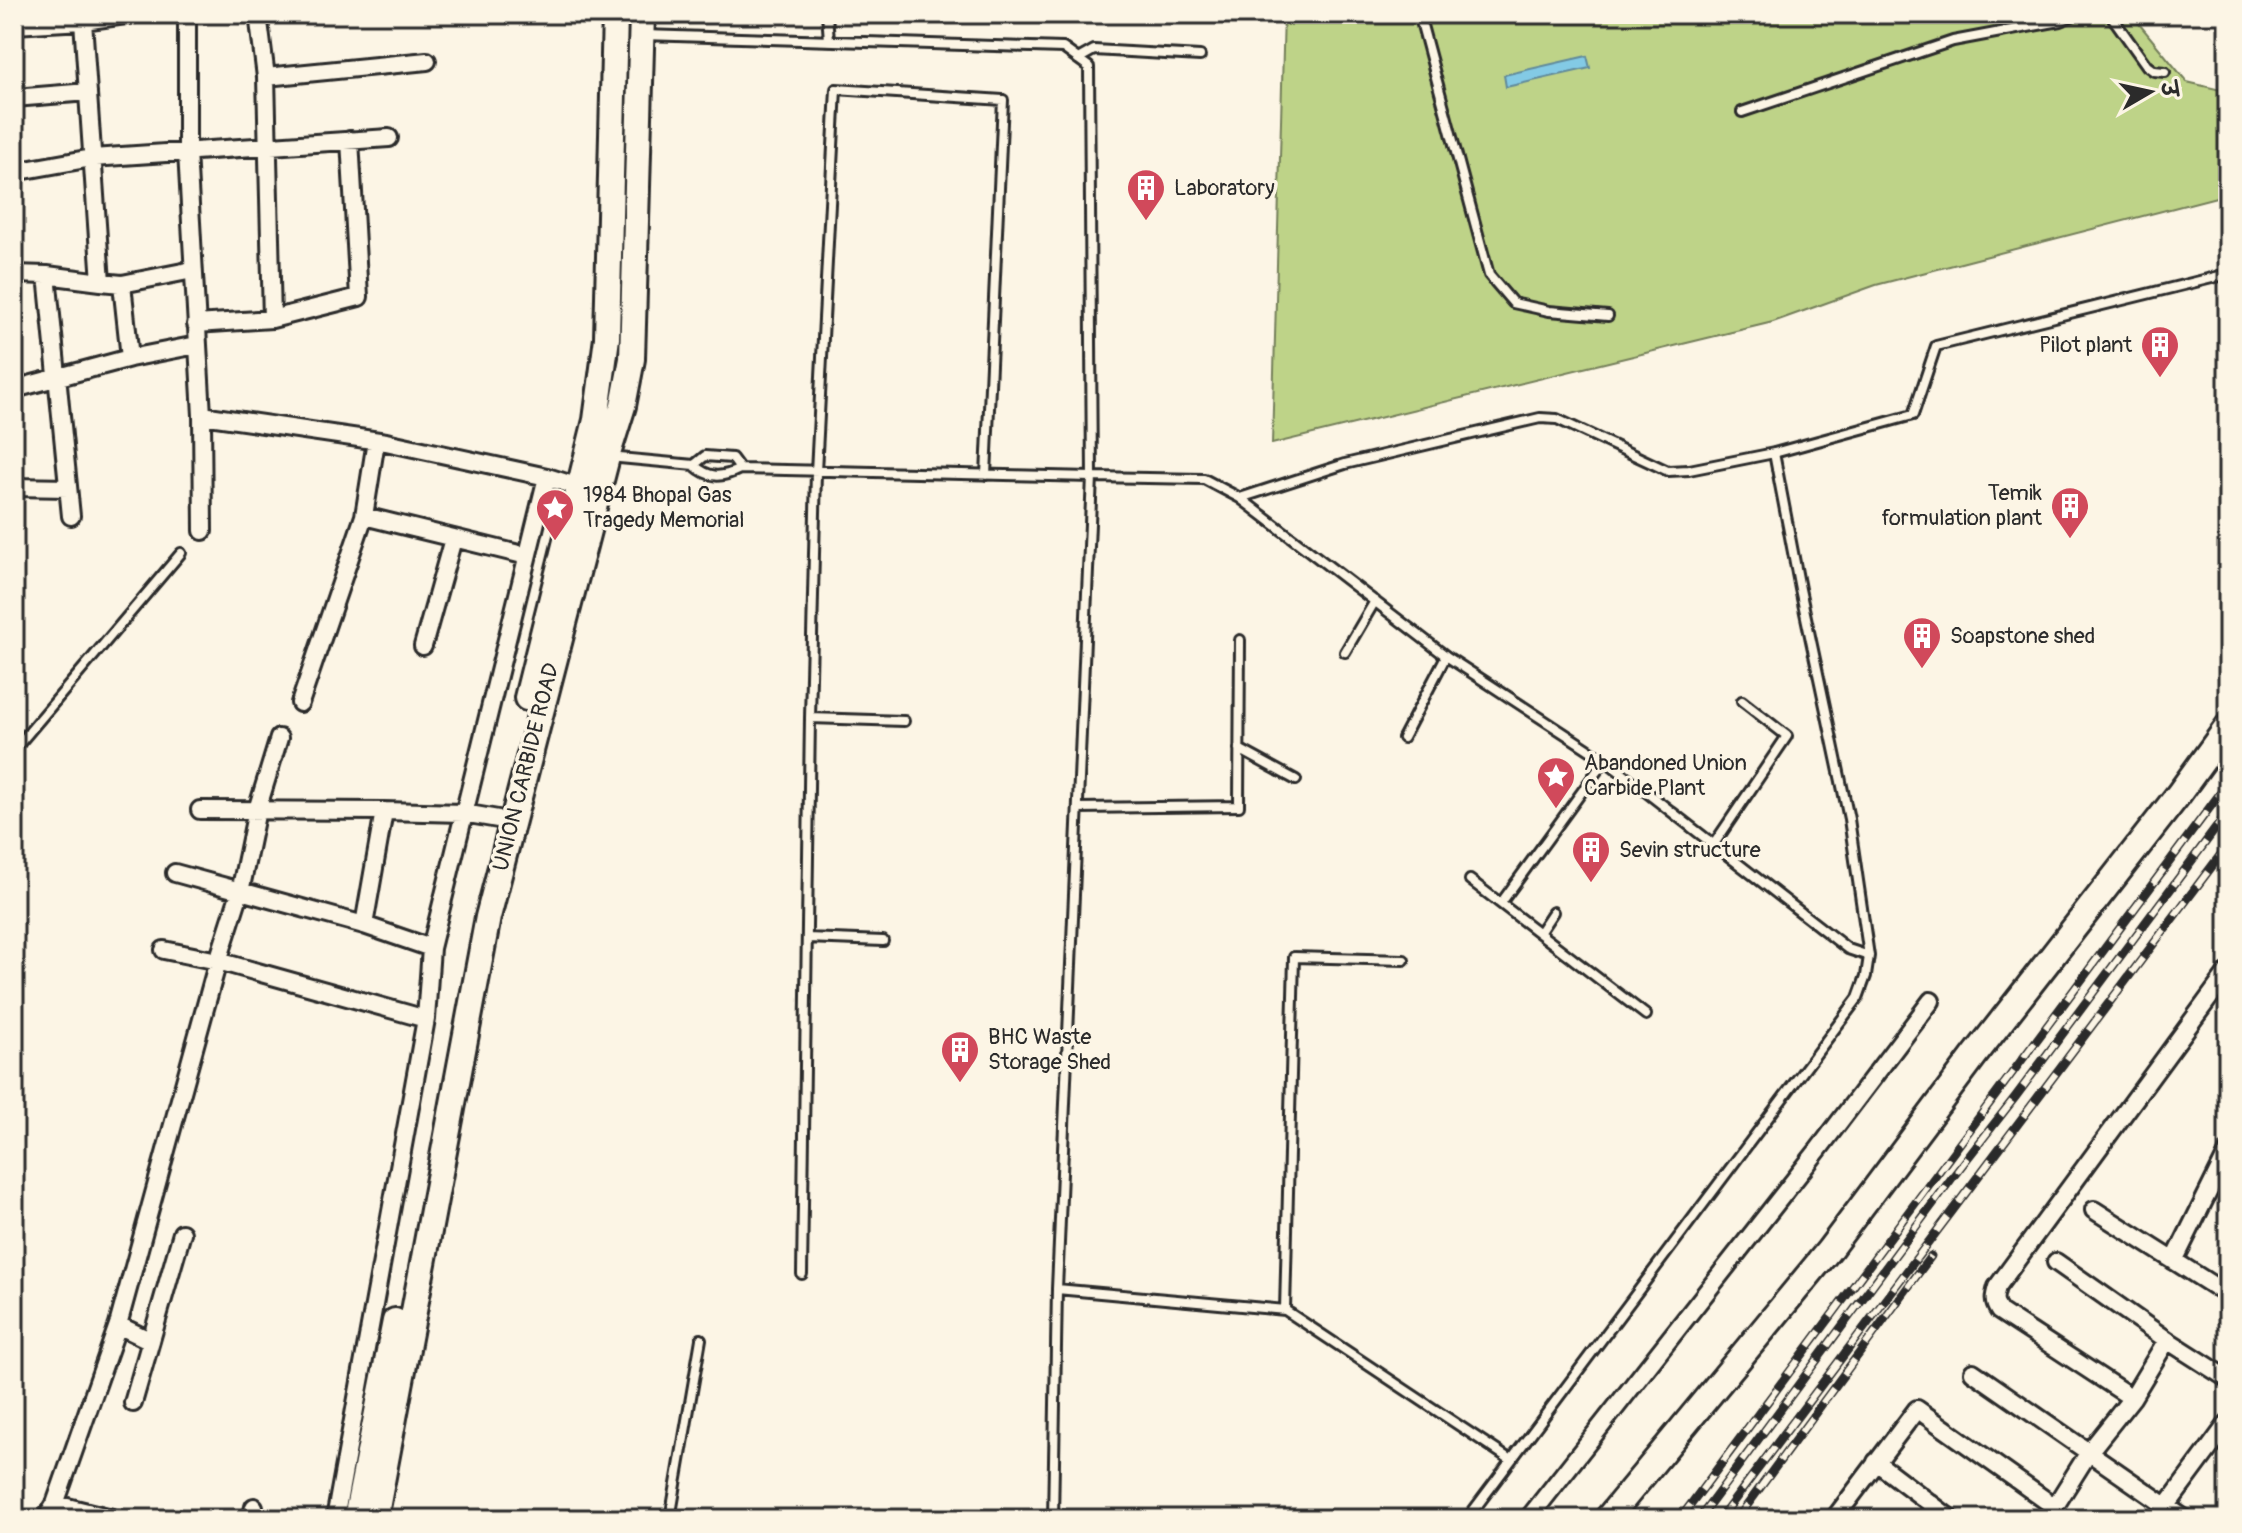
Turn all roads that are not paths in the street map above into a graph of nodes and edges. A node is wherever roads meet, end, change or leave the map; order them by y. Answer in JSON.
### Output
{"nodes":[{"id":1,"x":133,"y":14,"type":"edge"},
{"id":2,"x":187,"y":14,"type":"edge"},
{"id":3,"x":258,"y":14,"type":"edge"},
{"id":4,"x":827,"y":14,"type":"edge"},
{"id":5,"x":1419,"y":14,"type":"edge"},
{"id":6,"x":2077,"y":14,"type":"edge"},
{"id":7,"x":2110,"y":14,"type":"edge"},
{"id":8,"x":83,"y":21,"type":"junction"},
{"id":9,"x":615,"y":24,"type":"edge"},
{"id":10,"x":642,"y":24,"type":"edge"},
{"id":11,"x":14,"y":25,"type":"edge"},
{"id":12,"x":829,"y":40,"type":"junction"},
{"id":13,"x":1200,"y":56,"type":"dead end"},
{"id":14,"x":1078,"y":59,"type":"junction"},
{"id":15,"x":427,"y":61,"type":"dead end"},
{"id":16,"x":2165,"y":72,"type":"dead end"},
{"id":17,"x":266,"y":77,"type":"junction"},
{"id":18,"x":88,"y":92,"type":"junction"},
{"id":19,"x":14,"y":98,"type":"edge"},
{"id":20,"x":1742,"y":112,"type":"dead end"},
{"id":21,"x":389,"y":138,"type":"dead end"},
{"id":22,"x":350,"y":140,"type":"junction"},
{"id":23,"x":267,"y":146,"type":"junction"},
{"id":24,"x":187,"y":152,"type":"junction"},
{"id":25,"x":92,"y":158,"type":"junction"},
{"id":26,"x":14,"y":172,"type":"edge"},
{"id":27,"x":193,"y":270,"type":"junction"},
{"id":28,"x":14,"y":274,"type":"edge"},
{"id":29,"x":2228,"y":274,"type":"edge"},
{"id":30,"x":47,"y":275,"type":"junction"},
{"id":31,"x":101,"y":282,"type":"junction"},
{"id":32,"x":122,"y":284,"type":"junction"},
{"id":33,"x":1608,"y":316,"type":"dead end"},
{"id":34,"x":272,"y":319,"type":"junction"},
{"id":35,"x":196,"y":324,"type":"junction"},
{"id":36,"x":197,"y":345,"type":"junction"},
{"id":37,"x":130,"y":358,"type":"junction"},
{"id":38,"x":58,"y":377,"type":"junction"},
{"id":39,"x":14,"y":389,"type":"edge"},
{"id":40,"x":202,"y":415,"type":"junction"},
{"id":41,"x":376,"y":441,"type":"junction"},
{"id":42,"x":1774,"y":453,"type":"junction"},
{"id":43,"x":597,"y":456,"type":"junction"},
{"id":44,"x":694,"y":465,"type":"junction"},
{"id":45,"x":740,"y":469,"type":"junction"},
{"id":46,"x":816,"y":472,"type":"junction"},
{"id":47,"x":986,"y":475,"type":"junction"},
{"id":48,"x":547,"y":477,"type":"junction"},
{"id":49,"x":1092,"y":477,"type":"junction"},
{"id":50,"x":14,"y":487,"type":"edge"},
{"id":51,"x":579,"y":487,"type":"junction"},
{"id":52,"x":68,"y":488,"type":"junction"},
{"id":53,"x":1240,"y":498,"type":"junction"},
{"id":54,"x":71,"y":516,"type":"dead end"},
{"id":55,"x":364,"y":516,"type":"junction"},
{"id":56,"x":203,"y":531,"type":"dead end"},
{"id":57,"x":453,"y":539,"type":"junction"},
{"id":58,"x":181,"y":553,"type":"dead end"},
{"id":59,"x":527,"y":556,"type":"junction"},
{"id":60,"x":1375,"y":601,"type":"junction"},
{"id":61,"x":1240,"y":640,"type":"dead end"},
{"id":62,"x":423,"y":646,"type":"dead end"},
{"id":63,"x":1345,"y":652,"type":"dead end"},
{"id":64,"x":1446,"y":656,"type":"junction"},
{"id":65,"x":1742,"y":701,"type":"dead end"},
{"id":66,"x":300,"y":703,"type":"dead end"},
{"id":67,"x":810,"y":718,"type":"junction"},
{"id":68,"x":904,"y":721,"type":"dead end"},
{"id":69,"x":2228,"y":726,"type":"edge"},
{"id":70,"x":279,"y":738,"type":"dead end"},
{"id":71,"x":1403,"y":738,"type":"dead end"},
{"id":72,"x":1239,"y":749,"type":"junction"},
{"id":73,"x":14,"y":750,"type":"edge"},
{"id":74,"x":1605,"y":760,"type":"junction"},
{"id":75,"x":1296,"y":780,"type":"dead end"},
{"id":76,"x":1078,"y":808,"type":"junction"},
{"id":77,"x":200,"y":810,"type":"dead end"},
{"id":78,"x":257,"y":810,"type":"junction"},
{"id":79,"x":384,"y":811,"type":"junction"},
{"id":80,"x":463,"y":813,"type":"junction"},
{"id":81,"x":498,"y":819,"type":"junction"},
{"id":82,"x":1714,"y":844,"type":"junction"},
{"id":83,"x":175,"y":873,"type":"dead end"},
{"id":84,"x":1470,"y":880,"type":"dead end"},
{"id":85,"x":240,"y":892,"type":"junction"},
{"id":86,"x":1501,"y":903,"type":"junction"},
{"id":87,"x":1553,"y":912,"type":"dead end"},
{"id":88,"x":364,"y":925,"type":"junction"},
{"id":89,"x":1539,"y":933,"type":"junction"},
{"id":90,"x":807,"y":938,"type":"junction"},
{"id":91,"x":883,"y":941,"type":"dead end"},
{"id":92,"x":431,"y":948,"type":"junction"},
{"id":93,"x":164,"y":950,"type":"dead end"},
{"id":94,"x":1869,"y":956,"type":"junction"},
{"id":95,"x":1404,"y":960,"type":"dead end"},
{"id":96,"x":218,"y":961,"type":"junction"},
{"id":97,"x":2228,"y":972,"type":"edge"},
{"id":98,"x":1931,"y":1001,"type":"dead end"},
{"id":99,"x":1646,"y":1015,"type":"dead end"},
{"id":100,"x":426,"y":1019,"type":"junction"},
{"id":101,"x":2228,"y":1152,"type":"edge"},
{"id":102,"x":2094,"y":1210,"type":"dead end"},
{"id":103,"x":182,"y":1233,"type":"dead end"},
{"id":104,"x":2174,"y":1261,"type":"junction"},
{"id":105,"x":2056,"y":1262,"type":"dead end"},
{"id":106,"x":802,"y":1274,"type":"dead end"},
{"id":107,"x":1057,"y":1289,"type":"junction"},
{"id":108,"x":2228,"y":1295,"type":"edge"},
{"id":109,"x":1285,"y":1310,"type":"junction"},
{"id":110,"x":118,"y":1325,"type":"junction"},
{"id":111,"x":701,"y":1339,"type":"dead end"},
{"id":112,"x":2167,"y":1340,"type":"junction"},
{"id":113,"x":151,"y":1341,"type":"junction"},
{"id":114,"x":1973,"y":1372,"type":"dead end"},
{"id":115,"x":2228,"y":1379,"type":"edge"},
{"id":116,"x":2132,"y":1398,"type":"junction"},
{"id":117,"x":133,"y":1403,"type":"dead end"},
{"id":118,"x":2228,"y":1423,"type":"edge"},
{"id":119,"x":2089,"y":1452,"type":"junction"},
{"id":120,"x":1511,"y":1460,"type":"junction"},
{"id":121,"x":1876,"y":1462,"type":"junction"},
{"id":122,"x":50,"y":1512,"type":"edge"},
{"id":123,"x":2162,"y":1512,"type":"edge"},
{"id":124,"x":2051,"y":1513,"type":"edge"},
{"id":125,"x":1836,"y":1518,"type":"edge"},
{"id":126,"x":116,"y":1519,"type":"edge"},
{"id":127,"x":335,"y":1519,"type":"edge"},
{"id":128,"x":356,"y":1519,"type":"edge"},
{"id":129,"x":375,"y":1519,"type":"edge"},
{"id":130,"x":670,"y":1519,"type":"edge"},
{"id":131,"x":1053,"y":1519,"type":"edge"},
{"id":132,"x":1467,"y":1519,"type":"edge"},
{"id":133,"x":1528,"y":1519,"type":"edge"},
{"id":134,"x":1607,"y":1519,"type":"edge"},
{"id":135,"x":1951,"y":1519,"type":"edge"},
{"id":136,"x":2185,"y":1519,"type":"edge"}],
"edges":[{"from":1,"to":8,"type":"street"},
{"from":2,"to":24,"type":"street"},
{"from":3,"to":17,"type":"street"},
{"from":4,"to":12,"type":"lane"},
{"from":5,"to":33,"type":"lane"},
{"from":6,"to":20,"type":"lane"},
{"from":7,"to":16,"type":"lane"},
{"from":8,"to":11,"type":"street"},
{"from":8,"to":18,"type":"street"},
{"from":9,"to":10,"type":"lane"},
{"from":9,"to":43,"type":"street","name":"UNION CARBIDE ROAD"},
{"from":10,"to":12,"type":"lane"},
{"from":10,"to":43,"type":"street","name":"UNION CARBIDE ROAD"},
{"from":12,"to":14,"type":"lane"},
{"from":13,"to":14,"type":"lane"},
{"from":14,"to":49,"type":"lane"},
{"from":15,"to":17,"type":"street"},
{"from":17,"to":23,"type":"street"},
{"from":18,"to":19,"type":"street"},
{"from":18,"to":25,"type":"street"},
{"from":21,"to":22,"type":"street"},
{"from":22,"to":23,"type":"street"},
{"from":22,"to":34,"type":"street"},
{"from":23,"to":24,"type":"street"},
{"from":23,"to":34,"type":"street"},
{"from":24,"to":25,"type":"street"},
{"from":24,"to":27,"type":"street"},
{"from":25,"to":26,"type":"street"},
{"from":25,"to":31,"type":"street"},
{"from":27,"to":32,"type":"street"},
{"from":27,"to":35,"type":"street"},
{"from":28,"to":30,"type":"street"},
{"from":29,"to":42,"type":"lane"},
{"from":30,"to":31,"type":"street"},
{"from":30,"to":38,"type":"street"},
{"from":31,"to":32,"type":"street"},
{"from":32,"to":37,"type":"street"},
{"from":34,"to":35,"type":"street"},
{"from":35,"to":36,"type":"street"},
{"from":36,"to":37,"type":"street"},
{"from":36,"to":40,"type":"street"},
{"from":37,"to":38,"type":"street"},
{"from":38,"to":39,"type":"street"},
{"from":38,"to":52,"type":"street"},
{"from":40,"to":41,"type":"street"},
{"from":40,"to":56,"type":"street"},
{"from":41,"to":48,"type":"street"},
{"from":41,"to":55,"type":"street"},
{"from":42,"to":53,"type":"lane"},
{"from":42,"to":94,"type":"lane"},
{"from":43,"to":44,"type":"lane"},
{"from":43,"to":51,"type":"street","name":"UNION CARBIDE ROAD"},
{"from":43,"to":129,"type":"street","name":"UNION CARBIDE ROAD"},
{"from":44,"to":45,"type":"lane"},
{"from":44,"to":45,"type":"lane"},
{"from":45,"to":46,"type":"lane"},
{"from":46,"to":47,"type":"lane"},
{"from":46,"to":47,"type":"lane"},
{"from":46,"to":67,"type":"lane"},
{"from":47,"to":49,"type":"lane"},
{"from":48,"to":51,"type":"street"},
{"from":48,"to":59,"type":"street"},
{"from":49,"to":53,"type":"lane"},
{"from":49,"to":76,"type":"lane"},
{"from":50,"to":52,"type":"street"},
{"from":51,"to":81,"type":"street","name":"UNION CARBIDE ROAD"},
{"from":52,"to":54,"type":"street"},
{"from":53,"to":60,"type":"lane"},
{"from":55,"to":57,"type":"street"},
{"from":55,"to":66,"type":"street"},
{"from":57,"to":59,"type":"street"},
{"from":57,"to":62,"type":"street"},
{"from":58,"to":73,"type":"lane"},
{"from":59,"to":80,"type":"street"},
{"from":60,"to":63,"type":"lane"},
{"from":60,"to":64,"type":"lane"},
{"from":61,"to":72,"type":"lane"},
{"from":64,"to":71,"type":"lane"},
{"from":64,"to":74,"type":"lane"},
{"from":65,"to":82,"type":"lane"},
{"from":67,"to":68,"type":"lane"},
{"from":67,"to":90,"type":"lane"},
{"from":69,"to":134,"type":"street"},
{"from":70,"to":78,"type":"street"},
{"from":72,"to":75,"type":"lane"},
{"from":72,"to":76,"type":"lane"},
{"from":74,"to":82,"type":"lane"},
{"from":74,"to":86,"type":"lane"},
{"from":76,"to":107,"type":"lane"},
{"from":77,"to":78,"type":"street"},
{"from":78,"to":79,"type":"street"},
{"from":78,"to":85,"type":"street"},
{"from":79,"to":80,"type":"street"},
{"from":79,"to":88,"type":"street"},
{"from":80,"to":81,"type":"street"},
{"from":80,"to":92,"type":"street"},
{"from":81,"to":128,"type":"street","name":"UNION CARBIDE ROAD"},
{"from":82,"to":94,"type":"lane"},
{"from":83,"to":85,"type":"street"},
{"from":84,"to":86,"type":"lane"},
{"from":85,"to":88,"type":"street"},
{"from":85,"to":96,"type":"street"},
{"from":86,"to":89,"type":"lane"},
{"from":87,"to":89,"type":"lane"},
{"from":88,"to":92,"type":"street"},
{"from":89,"to":99,"type":"lane"},
{"from":90,"to":91,"type":"lane"},
{"from":90,"to":106,"type":"lane"},
{"from":92,"to":100,"type":"street"},
{"from":93,"to":96,"type":"street"},
{"from":94,"to":120,"type":"lane"},
{"from":95,"to":109,"type":"lane"},
{"from":96,"to":100,"type":"street"},
{"from":96,"to":110,"type":"street"},
{"from":97,"to":116,"type":"street"},
{"from":98,"to":133,"type":"street"},
{"from":100,"to":127,"type":"street"},
{"from":101,"to":104,"type":"street"},
{"from":102,"to":104,"type":"street"},
{"from":103,"to":113,"type":"street"},
{"from":104,"to":108,"type":"street"},
{"from":105,"to":112,"type":"street"},
{"from":107,"to":109,"type":"lane"},
{"from":107,"to":131,"type":"lane"},
{"from":109,"to":120,"type":"lane"},
{"from":110,"to":113,"type":"street"},
{"from":110,"to":122,"type":"street"},
{"from":111,"to":130,"type":"lane"},
{"from":112,"to":115,"type":"street"},
{"from":112,"to":116,"type":"street"},
{"from":113,"to":117,"type":"street"},
{"from":114,"to":119,"type":"street"},
{"from":116,"to":119,"type":"street"},
{"from":118,"to":123,"type":"street"},
{"from":119,"to":123,"type":"street"},
{"from":119,"to":124,"type":"street"},
{"from":120,"to":132,"type":"lane"},
{"from":121,"to":124,"type":"street"},
{"from":121,"to":125,"type":"street"},
{"from":121,"to":135,"type":"street"},
{"from":122,"to":126,"type":"street"},
{"from":123,"to":136,"type":"street"}]}
